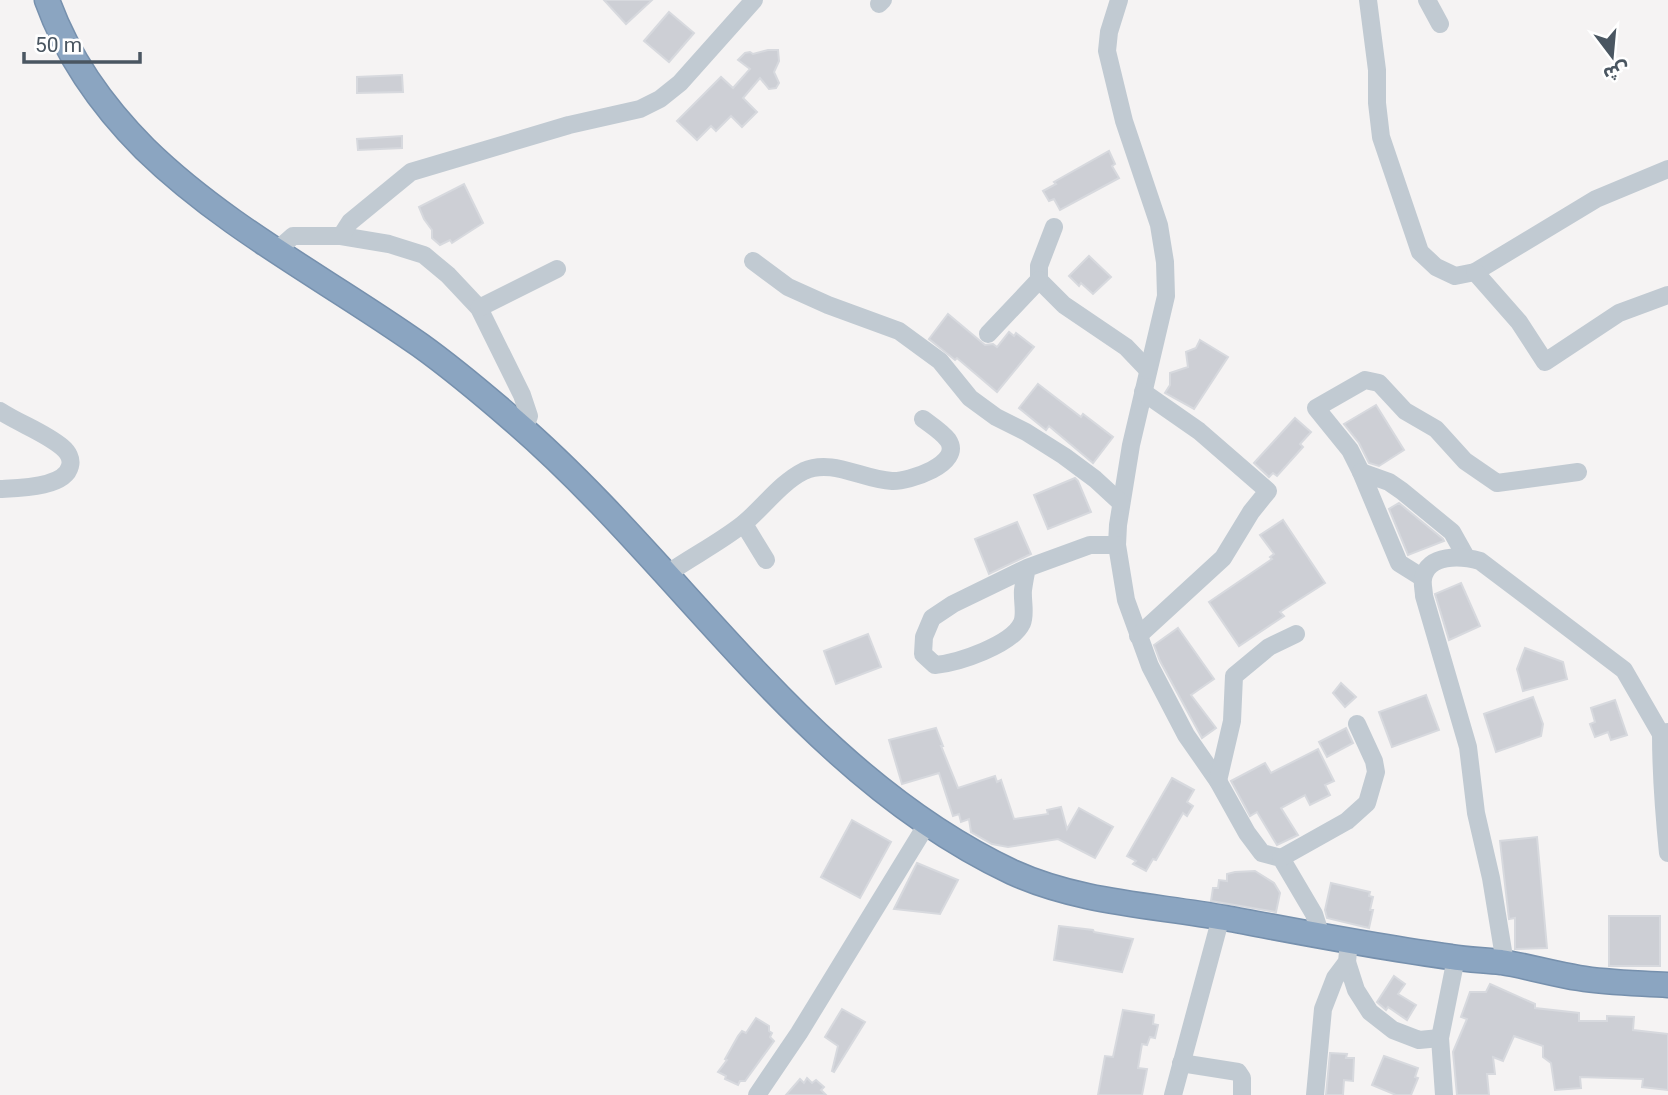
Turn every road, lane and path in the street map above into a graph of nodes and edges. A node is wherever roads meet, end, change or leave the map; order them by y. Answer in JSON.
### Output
{"nodes":[{"id":1,"x":47,"y":0,"type":"edge"},
{"id":2,"x":754,"y":0,"type":"edge"},
{"id":3,"x":1119,"y":0,"type":"edge"},
{"id":4,"x":1368,"y":0,"type":"edge"},
{"id":5,"x":1427,"y":0,"type":"edge"},
{"id":6,"x":1440,"y":24,"type":"dead end"},
{"id":7,"x":1668,"y":169,"type":"edge"},
{"id":8,"x":1054,"y":227,"type":"dead end"},
{"id":9,"x":341,"y":236,"type":"junction"},
{"id":10,"x":276,"y":251,"type":"junction"},
{"id":11,"x":753,"y":261,"type":"dead end"},
{"id":12,"x":557,"y":269,"type":"dead end"},
{"id":13,"x":1475,"y":272,"type":"junction"},
{"id":14,"x":1039,"y":280,"type":"junction"},
{"id":15,"x":1668,"y":295,"type":"edge"},
{"id":16,"x":479,"y":308,"type":"junction"},
{"id":17,"x":988,"y":334,"type":"dead end"},
{"id":18,"x":1149,"y":370,"type":"junction"},
{"id":19,"x":1143,"y":392,"type":"junction"},
{"id":20,"x":0,"y":411,"type":"edge"},
{"id":21,"x":923,"y":419,"type":"dead end"},
{"id":22,"x":524,"y":429,"type":"junction"},
{"id":23,"x":1361,"y":472,"type":"junction"},
{"id":24,"x":1578,"y":472,"type":"dead end"},
{"id":25,"x":0,"y":489,"type":"edge"},
{"id":26,"x":1121,"y":503,"type":"junction"},
{"id":27,"x":744,"y":524,"type":"junction"},
{"id":28,"x":1117,"y":545,"type":"junction"},
{"id":29,"x":1466,"y":557,"type":"junction"},
{"id":30,"x":766,"y":560,"type":"dead end"},
{"id":31,"x":1027,"y":568,"type":"junction"},
{"id":32,"x":667,"y":574,"type":"junction"},
{"id":33,"x":1423,"y":578,"type":"junction"},
{"id":34,"x":1296,"y":634,"type":"dead end"},
{"id":35,"x":1138,"y":636,"type":"junction"},
{"id":36,"x":1357,"y":724,"type":"dead end"},
{"id":37,"x":1665,"y":733,"type":"edge"},
{"id":38,"x":1218,"y":781,"type":"junction"},
{"id":39,"x":927,"y":824,"type":"junction"},
{"id":40,"x":1668,"y":853,"type":"edge"},
{"id":41,"x":1281,"y":858,"type":"junction"},
{"id":42,"x":1221,"y":917,"type":"junction"},
{"id":43,"x":1321,"y":936,"type":"junction"},
{"id":44,"x":1348,"y":952,"type":"junction"},
{"id":45,"x":1456,"y":958,"type":"junction"},
{"id":46,"x":1505,"y":963,"type":"junction"},
{"id":47,"x":1668,"y":985,"type":"edge"},
{"id":48,"x":1440,"y":1038,"type":"junction"},
{"id":49,"x":1181,"y":1063,"type":"junction"},
{"id":50,"x":757,"y":1095,"type":"edge"},
{"id":51,"x":1172,"y":1095,"type":"edge"},
{"id":52,"x":1242,"y":1095,"type":"edge"},
{"id":53,"x":1315,"y":1095,"type":"edge"},
{"id":54,"x":1444,"y":1095,"type":"edge"}],
"edges":[{"from":1,"to":10,"type":"highway"},
{"from":2,"to":9,"type":"street"},
{"from":3,"to":18,"type":"street"},
{"from":4,"to":13,"type":"street"},
{"from":5,"to":6,"type":"street"},
{"from":7,"to":13,"type":"street"},
{"from":8,"to":14,"type":"street"},
{"from":9,"to":10,"type":"street"},
{"from":9,"to":16,"type":"street"},
{"from":10,"to":22,"type":"highway"},
{"from":11,"to":26,"type":"street"},
{"from":12,"to":16,"type":"street"},
{"from":13,"to":15,"type":"street"},
{"from":14,"to":17,"type":"street"},
{"from":14,"to":18,"type":"street"},
{"from":16,"to":22,"type":"street"},
{"from":18,"to":19,"type":"street"},
{"from":19,"to":26,"type":"street"},
{"from":19,"to":35,"type":"street"},
{"from":20,"to":25,"type":"street"},
{"from":21,"to":27,"type":"street"},
{"from":22,"to":32,"type":"highway"},
{"from":23,"to":24,"type":"street"},
{"from":23,"to":29,"type":"street"},
{"from":23,"to":33,"type":"street"},
{"from":26,"to":28,"type":"street"},
{"from":27,"to":30,"type":"street"},
{"from":27,"to":32,"type":"street"},
{"from":28,"to":31,"type":"street"},
{"from":28,"to":35,"type":"street"},
{"from":29,"to":33,"type":"street"},
{"from":29,"to":37,"type":"street"},
{"from":31,"to":31,"type":"street"},
{"from":32,"to":39,"type":"highway"},
{"from":33,"to":46,"type":"street"},
{"from":34,"to":38,"type":"street"},
{"from":35,"to":38,"type":"street"},
{"from":36,"to":41,"type":"street"},
{"from":37,"to":40,"type":"street"},
{"from":38,"to":41,"type":"street"},
{"from":39,"to":42,"type":"highway"},
{"from":39,"to":50,"type":"street"},
{"from":41,"to":43,"type":"street"},
{"from":42,"to":43,"type":"highway"},
{"from":42,"to":49,"type":"street"},
{"from":43,"to":44,"type":"highway"},
{"from":44,"to":45,"type":"highway"},
{"from":44,"to":48,"type":"street"},
{"from":44,"to":53,"type":"street"},
{"from":45,"to":46,"type":"highway"},
{"from":45,"to":48,"type":"street"},
{"from":46,"to":47,"type":"highway"},
{"from":48,"to":54,"type":"street"},
{"from":49,"to":51,"type":"street"},
{"from":49,"to":52,"type":"street"}]}
